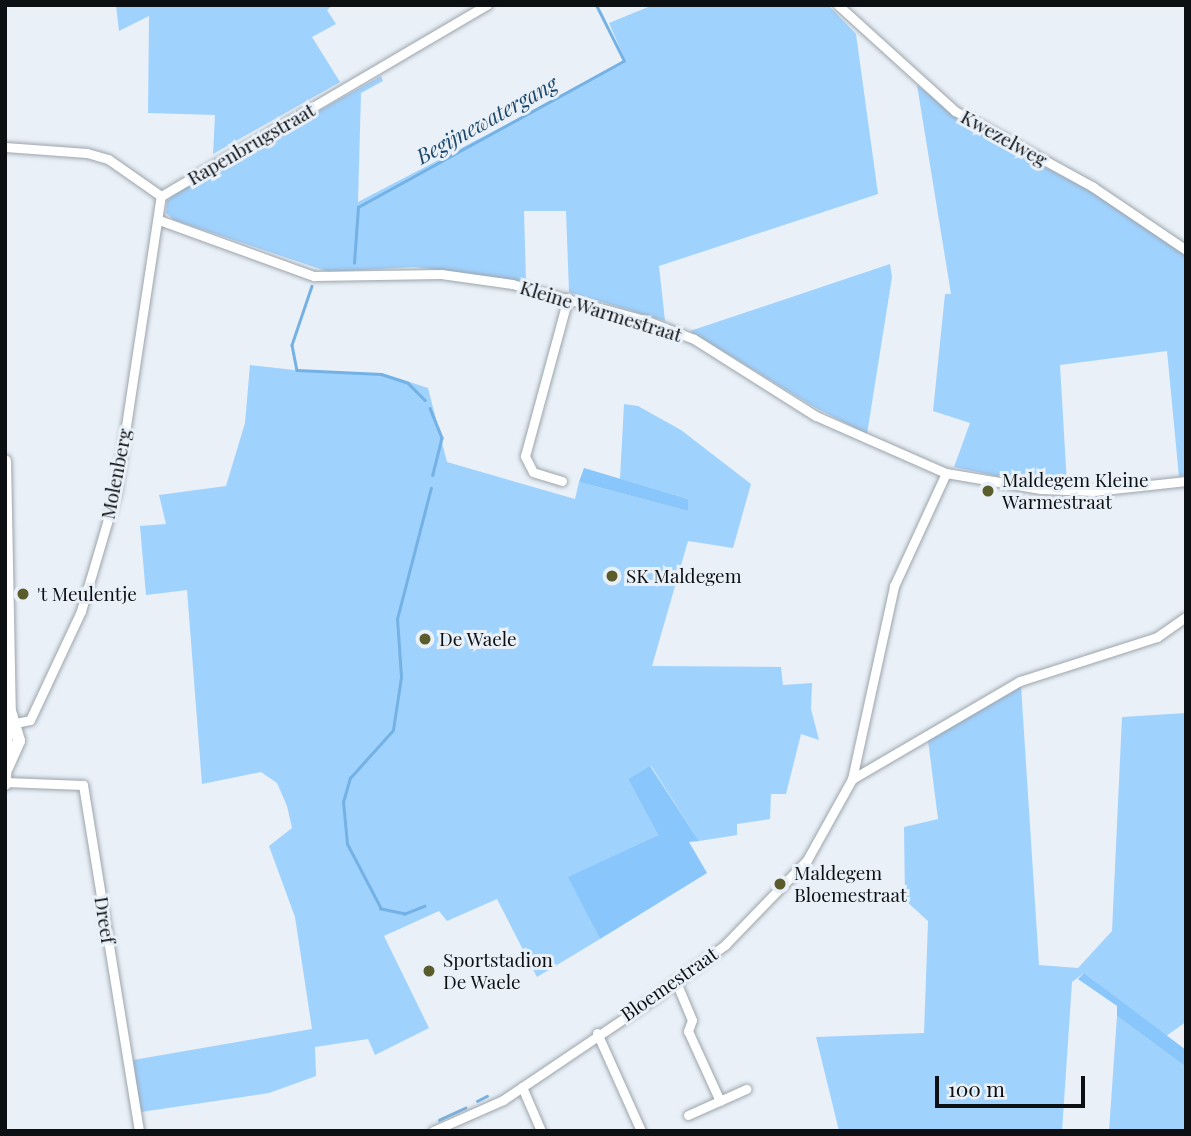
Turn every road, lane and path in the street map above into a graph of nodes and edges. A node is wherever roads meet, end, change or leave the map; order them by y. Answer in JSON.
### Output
{"nodes":[{"id":1,"x":487,"y":5,"type":"edge"},
{"id":2,"x":838,"y":5,"type":"edge"},
{"id":3,"x":5,"y":147,"type":"edge"},
{"id":4,"x":161,"y":196,"type":"junction"},
{"id":5,"x":159,"y":220,"type":"junction"},
{"id":6,"x":1186,"y":250,"type":"edge"},
{"id":7,"x":568,"y":299,"type":"junction"},
{"id":8,"x":5,"y":461,"type":"edge"},
{"id":9,"x":946,"y":473,"type":"junction"},
{"id":10,"x":562,"y":481,"type":"dead end"},
{"id":11,"x":1186,"y":481,"type":"edge"},
{"id":12,"x":1186,"y":617,"type":"edge"},
{"id":13,"x":11,"y":723,"type":"junction"},
{"id":14,"x":6,"y":768,"type":"edge"},
{"id":15,"x":852,"y":779,"type":"junction"},
{"id":16,"x":5,"y":782,"type":"edge"},
{"id":17,"x":676,"y":982,"type":"junction"},
{"id":18,"x":597,"y":1033,"type":"junction"},
{"id":19,"x":522,"y":1087,"type":"junction"},
{"id":20,"x":746,"y":1089,"type":"dead end"},
{"id":21,"x":720,"y":1101,"type":"junction"},
{"id":22,"x":688,"y":1115,"type":"dead end"},
{"id":23,"x":139,"y":1131,"type":"edge"},
{"id":24,"x":433,"y":1131,"type":"edge"},
{"id":25,"x":541,"y":1131,"type":"edge"},
{"id":26,"x":641,"y":1131,"type":"edge"}],
"edges":[{"from":1,"to":4,"type":"street","name":"Rapenbrugstraat"},
{"from":2,"to":6,"type":"street","name":"Kwezelweg"},
{"from":3,"to":4,"type":"street"},
{"from":4,"to":5,"type":"street","name":"Molenberg"},
{"from":5,"to":7,"type":"street","name":"Kleine Warmestraat"},
{"from":5,"to":13,"type":"street","name":"Molenberg"},
{"from":7,"to":9,"type":"street","name":"Kleine Warmestraat"},
{"from":7,"to":10,"type":"street"},
{"from":8,"to":13,"type":"street"},
{"from":9,"to":11,"type":"street","name":"Kleine Warmestraat"},
{"from":9,"to":15,"type":"street","name":"Bloemestraat"},
{"from":12,"to":15,"type":"street"},
{"from":13,"to":14,"type":"street"},
{"from":14,"to":16,"type":"street"},
{"from":15,"to":17,"type":"street","name":"Bloemestraat"},
{"from":16,"to":23,"type":"street","name":"Dreef"},
{"from":17,"to":18,"type":"street","name":"Bloemestraat"},
{"from":17,"to":21,"type":"street"},
{"from":18,"to":19,"type":"street","name":"Bloemestraat"},
{"from":18,"to":26,"type":"street"},
{"from":19,"to":24,"type":"street","name":"Bloemestraat"},
{"from":19,"to":25,"type":"street"},
{"from":20,"to":21,"type":"street"},
{"from":21,"to":22,"type":"street"}]}
